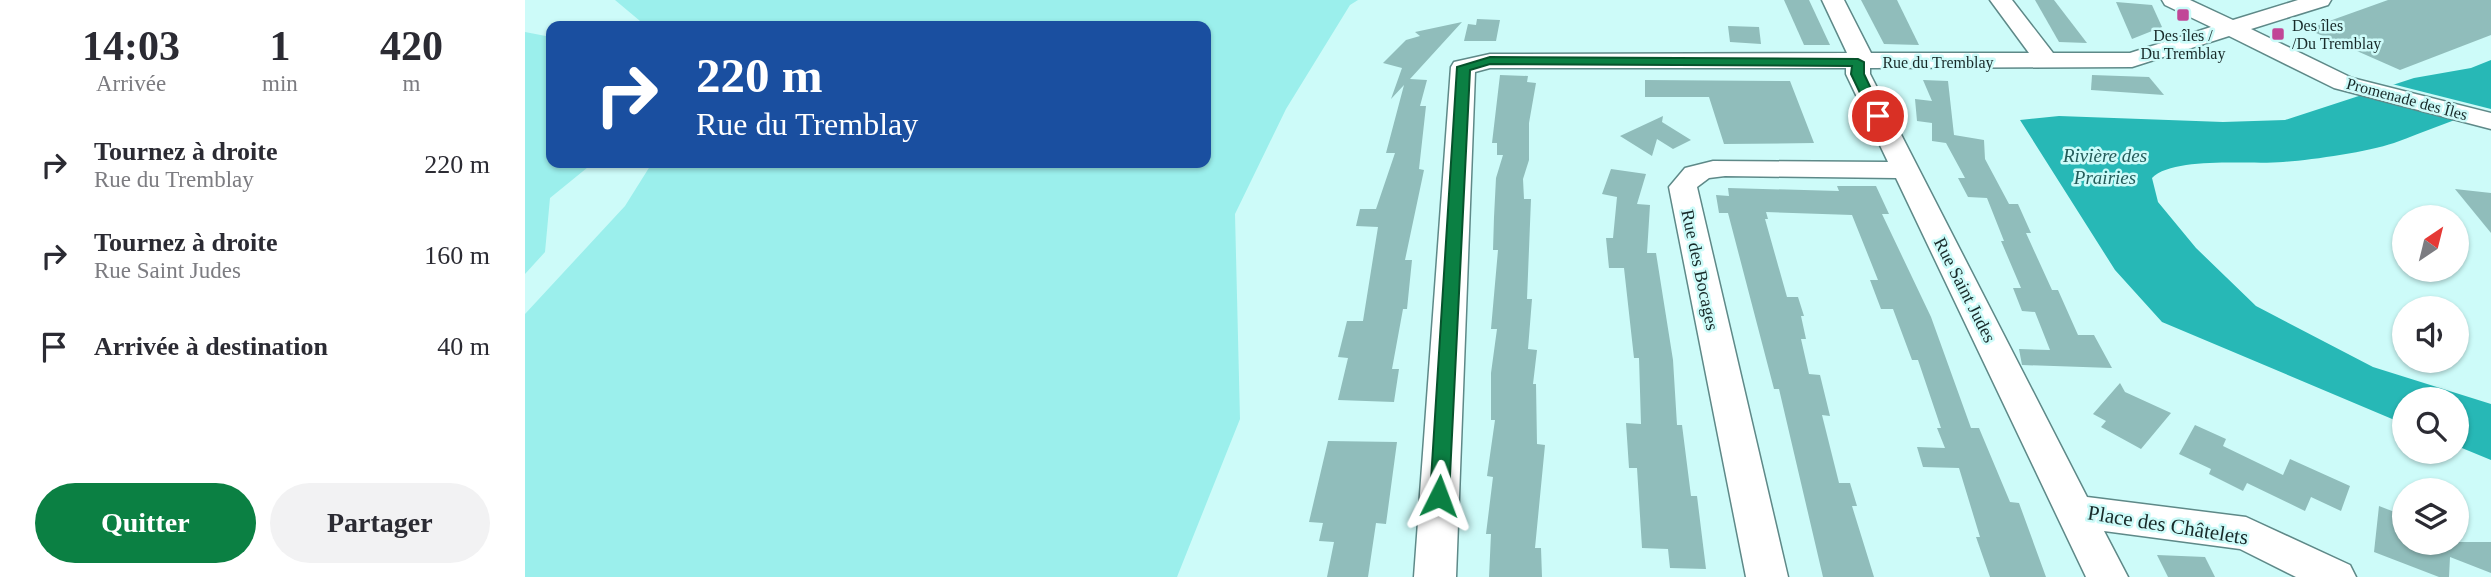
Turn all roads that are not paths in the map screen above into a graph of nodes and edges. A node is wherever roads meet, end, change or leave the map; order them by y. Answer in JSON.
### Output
{"nodes":[{"id":1,"x":1833,"y":0,"type":"edge"},
{"id":2,"x":2001,"y":0,"type":"edge"},
{"id":3,"x":2173,"y":0,"type":"edge"},
{"id":4,"x":2203,"y":0,"type":"edge"},
{"id":5,"x":2320,"y":0,"type":"edge"},
{"id":6,"x":2237,"y":28,"type":"junction"},
{"id":7,"x":1858,"y":62,"type":"junction"},
{"id":8,"x":2048,"y":62,"type":"junction"},
{"id":9,"x":2371,"y":88,"type":"junction"},
{"id":10,"x":2491,"y":114,"type":"edge"},
{"id":11,"x":2491,"y":121,"type":"edge"},
{"id":12,"x":1905,"y":170,"type":"junction"},
{"id":13,"x":2075,"y":511,"type":"junction"},
{"id":14,"x":1435,"y":577,"type":"edge"},
{"id":15,"x":1766,"y":577,"type":"edge"},
{"id":16,"x":2107,"y":577,"type":"edge"},
{"id":17,"x":2335,"y":577,"type":"edge"}],
"edges":[{"from":1,"to":7,"type":"street","name":"Rue Saint Judes"},
{"from":2,"to":8,"type":"street"},
{"from":3,"to":6,"type":"street","name":"Promenade des Îles"},
{"from":4,"to":6,"type":"street","name":"Promenade des Îles"},
{"from":5,"to":6,"type":"street","name":"Rue du Tremblay"},
{"from":6,"to":8,"type":"street","name":"Rue du Tremblay"},
{"from":6,"to":9,"type":"street","name":"Promenade des Îles"},
{"from":7,"to":8,"type":"street","name":"Rue du Tremblay"},
{"from":7,"to":12,"type":"street","name":"Rue Saint Judes"},
{"from":7,"to":14,"type":"street","name":"Rue du Tremblay"},
{"from":9,"to":10,"type":"street","name":"Promenade des Îles"},
{"from":9,"to":11,"type":"street","name":"Promenade des Îles"},
{"from":12,"to":13,"type":"street","name":"Rue Saint Judes"},
{"from":12,"to":15,"type":"street","name":"Rue des Bocages"},
{"from":13,"to":16,"type":"street","name":"Rue Saint Judes"},
{"from":13,"to":17,"type":"street","name":"Place des Châtelets"}]}
